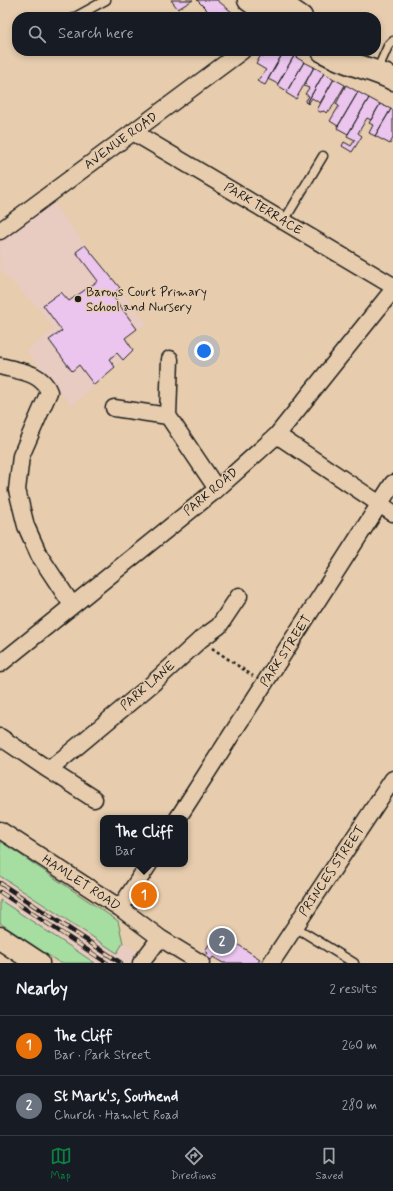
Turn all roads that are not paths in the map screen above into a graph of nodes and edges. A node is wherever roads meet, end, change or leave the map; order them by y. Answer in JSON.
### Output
{"nodes":[{"id":1,"x":106,"y":0,"type":"edge"},
{"id":2,"x":265,"y":9,"type":"edge"},
{"id":3,"x":300,"y":11,"type":"edge"},
{"id":4,"x":84,"y":12,"type":"edge"},
{"id":5,"x":393,"y":41,"type":"edge"},
{"id":6,"x":235,"y":56,"type":"edge"},
{"id":7,"x":331,"y":56,"type":"edge"},
{"id":8,"x":359,"y":56,"type":"edge"},
{"id":9,"x":385,"y":75,"type":"edge"},
{"id":10,"x":133,"y":132,"type":"junction"},
{"id":11,"x":323,"y":156,"type":"dead end"},
{"id":12,"x":284,"y":221,"type":"junction"},
{"id":13,"x":0,"y":231,"type":"edge"},
{"id":14,"x":393,"y":286,"type":"edge"},
{"id":15,"x":393,"y":290,"type":"edge"},
{"id":16,"x":170,"y":359,"type":"dead end"},
{"id":17,"x":0,"y":366,"type":"edge"},
{"id":18,"x":114,"y":408,"type":"dead end"},
{"id":19,"x":168,"y":416,"type":"junction"},
{"id":20,"x":277,"y":435,"type":"junction"},
{"id":21,"x":393,"y":484,"type":"edge"},
{"id":22,"x":217,"y":489,"type":"junction"},
{"id":23,"x":386,"y":508,"type":"edge"},
{"id":24,"x":239,"y":596,"type":"dead end"},
{"id":25,"x":72,"y":605,"type":"junction"},
{"id":26,"x":0,"y":664,"type":"edge"},
{"id":27,"x":0,"y":738,"type":"edge"},
{"id":28,"x":49,"y":770,"type":"junction"},
{"id":29,"x":393,"y":779,"type":"edge"},
{"id":30,"x":94,"y":799,"type":"dead end"},
{"id":31,"x":180,"y":815,"type":"edge"},
{"id":32,"x":0,"y":830,"type":"edge"},
{"id":33,"x":147,"y":867,"type":"edge"},
{"id":34,"x":120,"y":908,"type":"junction"},
{"id":35,"x":295,"y":927,"type":"junction"},
{"id":36,"x":0,"y":938,"type":"edge"},
{"id":37,"x":160,"y":938,"type":"junction"},
{"id":38,"x":144,"y":958,"type":"edge"},
{"id":39,"x":38,"y":963,"type":"edge"},
{"id":40,"x":202,"y":963,"type":"edge"},
{"id":41,"x":271,"y":963,"type":"edge"},
{"id":42,"x":354,"y":963,"type":"edge"}],
"edges":[{"from":1,"to":4,"type":"lane"},
{"from":2,"to":3,"type":"main road"},
{"from":5,"to":9,"type":"lane"},
{"from":6,"to":10,"type":"street","name":"AVENUE ROAD"},
{"from":7,"to":9,"type":"main road"},
{"from":8,"to":9,"type":"main road"},
{"from":10,"to":12,"type":"street","name":"PARK TERRACE"},
{"from":10,"to":13,"type":"street","name":"AVENUE ROAD"},
{"from":11,"to":12,"type":"lane"},
{"from":12,"to":14,"type":"street","name":"PARK TERRACE"},
{"from":15,"to":20,"type":"street","name":"PARK ROAD"},
{"from":16,"to":19,"type":"street"},
{"from":17,"to":25,"type":"street"},
{"from":18,"to":19,"type":"street"},
{"from":19,"to":22,"type":"street"},
{"from":20,"to":22,"type":"street","name":"PARK ROAD"},
{"from":20,"to":23,"type":"street"},
{"from":21,"to":23,"type":"street","name":"PARK STREET"},
{"from":22,"to":25,"type":"street","name":"PARK ROAD"},
{"from":23,"to":31,"type":"street","name":"PARK STREET"},
{"from":24,"to":28,"type":"street","name":"PARK LANE"},
{"from":25,"to":26,"type":"street","name":"PARK ROAD"},
{"from":27,"to":28,"type":"street"},
{"from":28,"to":30,"type":"street"},
{"from":29,"to":35,"type":"street","name":"PRINCES STREET"},
{"from":32,"to":34,"type":"street","name":"HAMLET ROAD"},
{"from":33,"to":34,"type":"street"},
{"from":34,"to":37,"type":"street","name":"HAMLET ROAD"},
{"from":35,"to":41,"type":"street","name":"PRINCES STREET"},
{"from":35,"to":42,"type":"lane"},
{"from":36,"to":39,"type":"main road"},
{"from":37,"to":38,"type":"street"},
{"from":37,"to":40,"type":"street","name":"HAMLET ROAD"}]}
